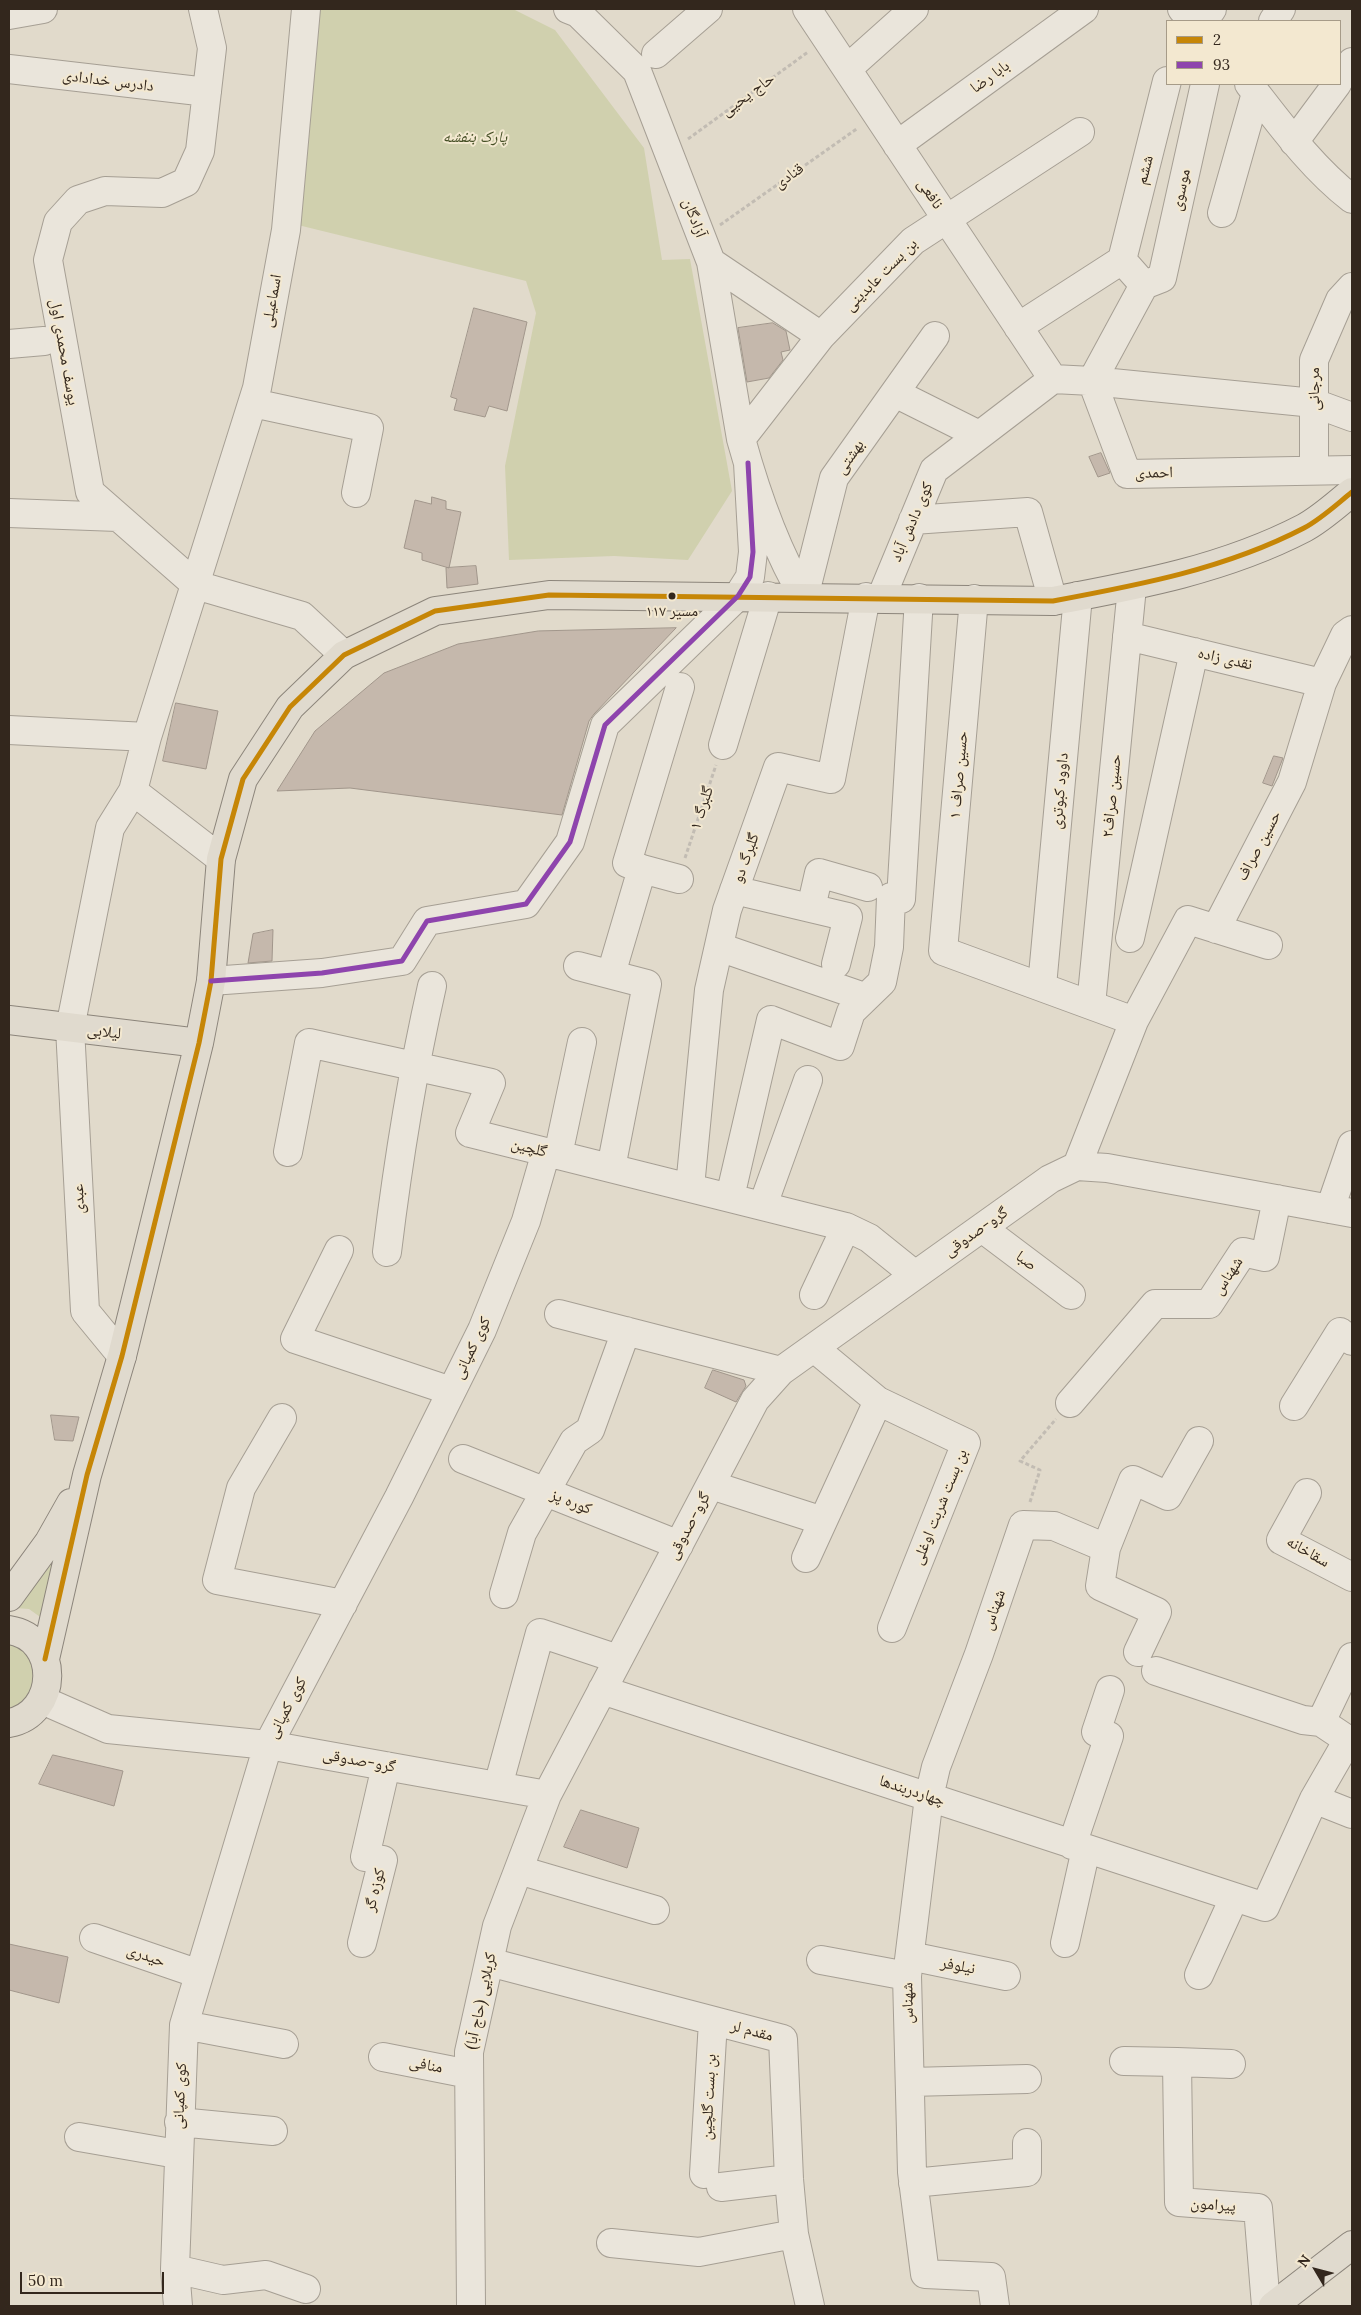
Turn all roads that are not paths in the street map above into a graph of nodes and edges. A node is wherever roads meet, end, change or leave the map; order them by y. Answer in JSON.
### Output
{"nodes":[{"id":1,"x":43,"y":9,"type":"edge"},
{"id":2,"x":203,"y":9,"type":"edge"},
{"id":3,"x":306,"y":9,"type":"edge"},
{"id":4,"x":708,"y":9,"type":"edge"},
{"id":5,"x":807,"y":9,"type":"edge"},
{"id":6,"x":914,"y":9,"type":"edge"},
{"id":7,"x":1212,"y":9,"type":"edge"},
{"id":8,"x":1281,"y":9,"type":"edge"},
{"id":9,"x":576,"y":10,"type":"edge"},
{"id":10,"x":1080,"y":10,"type":"edge"},
{"id":11,"x":9,"y":15,"type":"edge"},
{"id":12,"x":1189,"y":17,"type":"edge"},
{"id":13,"x":1274,"y":20,"type":"edge"},
{"id":14,"x":656,"y":54,"type":"dead end"},
{"id":15,"x":1352,"y":62,"type":"edge"},
{"id":16,"x":9,"y":69,"type":"edge"},
{"id":17,"x":847,"y":69,"type":"junction"},
{"id":18,"x":1341,"y":78,"type":"edge"},
{"id":19,"x":1166,"y":85,"type":"edge"},
{"id":20,"x":1205,"y":85,"type":"edge"},
{"id":21,"x":1335,"y":85,"type":"edge"},
{"id":22,"x":1252,"y":88,"type":"edge"},
{"id":23,"x":206,"y":92,"type":"junction"},
{"id":24,"x":1080,"y":132,"type":"dead end"},
{"id":25,"x":1294,"y":142,"type":"junction"},
{"id":26,"x":897,"y":145,"type":"junction"},
{"id":27,"x":1352,"y":199,"type":"edge"},
{"id":28,"x":1222,"y":213,"type":"dead end"},
{"id":29,"x":947,"y":219,"type":"junction"},
{"id":30,"x":706,"y":250,"type":"junction"},
{"id":31,"x":1122,"y":260,"type":"junction"},
{"id":32,"x":1144,"y":285,"type":"junction"},
{"id":33,"x":1352,"y":287,"type":"edge"},
{"id":34,"x":1018,"y":326,"type":"junction"},
{"id":35,"x":821,"y":336,"type":"junction"},
{"id":36,"x":935,"y":336,"type":"dead end"},
{"id":37,"x":44,"y":342,"type":"dead end"},
{"id":38,"x":9,"y":344,"type":"edge"},
{"id":39,"x":1053,"y":378,"type":"junction"},
{"id":40,"x":1092,"y":381,"type":"junction"},
{"id":41,"x":895,"y":393,"type":"junction"},
{"id":42,"x":1314,"y":403,"type":"junction"},
{"id":43,"x":253,"y":404,"type":"junction"},
{"id":44,"x":1352,"y":417,"type":"edge"},
{"id":45,"x":979,"y":435,"type":"junction"},
{"id":46,"x":745,"y":451,"type":"junction"},
{"id":47,"x":1314,"y":470,"type":"junction"},
{"id":48,"x":1352,"y":470,"type":"edge"},
{"id":49,"x":1352,"y":492,"type":"edge"},
{"id":50,"x":356,"y":493,"type":"dead end"},
{"id":51,"x":9,"y":513,"type":"edge"},
{"id":52,"x":118,"y":517,"type":"junction"},
{"id":53,"x":913,"y":520,"type":"junction"},
{"id":54,"x":196,"y":585,"type":"junction"},
{"id":55,"x":1132,"y":587,"type":"junction"},
{"id":56,"x":738,"y":596,"type":"junction"},
{"id":57,"x":768,"y":596,"type":"junction"},
{"id":58,"x":804,"y":596,"type":"junction"},
{"id":59,"x":873,"y":598,"type":"junction"},
{"id":60,"x":920,"y":598,"type":"junction"},
{"id":61,"x":1065,"y":598,"type":"junction"},
{"id":62,"x":974,"y":599,"type":"junction"},
{"id":63,"x":1352,"y":630,"type":"edge"},
{"id":64,"x":1127,"y":636,"type":"junction"},
{"id":65,"x":1194,"y":652,"type":"junction"},
{"id":66,"x":344,"y":655,"type":"junction"},
{"id":67,"x":1322,"y":683,"type":"junction"},
{"id":68,"x":680,"y":687,"type":"dead end"},
{"id":69,"x":9,"y":730,"type":"edge"},
{"id":70,"x":147,"y":737,"type":"junction"},
{"id":71,"x":723,"y":745,"type":"road end"},
{"id":72,"x":133,"y":791,"type":"junction"},
{"id":73,"x":221,"y":859,"type":"junction"},
{"id":74,"x":642,"y":869,"type":"junction"},
{"id":75,"x":679,"y":878,"type":"road end"},
{"id":76,"x":868,"y":887,"type":"dead end"},
{"id":77,"x":734,"y":890,"type":"junction"},
{"id":78,"x":811,"y":908,"type":"junction"},
{"id":79,"x":1216,"y":929,"type":"junction"},
{"id":80,"x":1130,"y":938,"type":"dead end"},
{"id":81,"x":1268,"y":945,"type":"dead end"},
{"id":82,"x":718,"y":947,"type":"junction"},
{"id":83,"x":836,"y":964,"type":"dead end"},
{"id":84,"x":578,"y":966,"type":"dead end"},
{"id":85,"x":611,"y":974,"type":"junction"},
{"id":86,"x":211,"y":981,"type":"junction"},
{"id":87,"x":432,"y":986,"type":"dead end"},
{"id":88,"x":1042,"y":986,"type":"junction"},
{"id":89,"x":864,"y":997,"type":"junction"},
{"id":90,"x":1091,"y":1005,"type":"junction"},
{"id":91,"x":9,"y":1020,"type":"edge"},
{"id":92,"x":1134,"y":1021,"type":"junction"},
{"id":93,"x":70,"y":1028,"type":"junction"},
{"id":94,"x":582,"y":1042,"type":"dead end"},
{"id":95,"x":199,"y":1044,"type":"junction"},
{"id":96,"x":414,"y":1066,"type":"junction"},
{"id":97,"x":808,"y":1080,"type":"dead end"},
{"id":98,"x":1352,"y":1145,"type":"edge"},
{"id":99,"x":288,"y":1152,"type":"dead end"},
{"id":100,"x":552,"y":1153,"type":"junction"},
{"id":101,"x":1077,"y":1166,"type":"junction"},
{"id":102,"x":611,"y":1168,"type":"junction"},
{"id":103,"x":690,"y":1187,"type":"junction"},
{"id":104,"x":730,"y":1197,"type":"junction"},
{"id":105,"x":1277,"y":1199,"type":"junction"},
{"id":106,"x":763,"y":1205,"type":"junction"},
{"id":107,"x":1341,"y":1211,"type":"edge"},
{"id":108,"x":846,"y":1227,"type":"junction"},
{"id":109,"x":982,"y":1228,"type":"junction"},
{"id":110,"x":339,"y":1250,"type":"dead end"},
{"id":111,"x":387,"y":1252,"type":"dead end"},
{"id":112,"x":915,"y":1275,"type":"junction"},
{"id":113,"x":814,"y":1295,"type":"dead end"},
{"id":114,"x":1071,"y":1295,"type":"dead end"},
{"id":115,"x":559,"y":1314,"type":"dead end"},
{"id":116,"x":626,"y":1331,"type":"junction"},
{"id":117,"x":1352,"y":1342,"type":"edge"},
{"id":118,"x":814,"y":1348,"type":"junction"},
{"id":119,"x":122,"y":1356,"type":"junction"},
{"id":120,"x":781,"y":1371,"type":"junction"},
{"id":121,"x":450,"y":1391,"type":"junction"},
{"id":122,"x":878,"y":1401,"type":"junction"},
{"id":123,"x":1070,"y":1403,"type":"road end"},
{"id":124,"x":1294,"y":1406,"type":"dead end"},
{"id":125,"x":282,"y":1418,"type":"dead end"},
{"id":126,"x":1199,"y":1441,"type":"dead end"},
{"id":127,"x":463,"y":1458,"type":"dead end"},
{"id":128,"x":87,"y":1475,"type":"junction"},
{"id":129,"x":711,"y":1485,"type":"junction"},
{"id":130,"x":545,"y":1492,"type":"junction"},
{"id":131,"x":1307,"y":1493,"type":"dead end"},
{"id":132,"x":823,"y":1521,"type":"junction"},
{"id":133,"x":679,"y":1545,"type":"junction"},
{"id":134,"x":1106,"y":1548,"type":"junction"},
{"id":135,"x":806,"y":1558,"type":"dead end"},
{"id":136,"x":1352,"y":1576,"type":"edge"},
{"id":137,"x":504,"y":1594,"type":"dead end"},
{"id":138,"x":9,"y":1597,"type":"edge"},
{"id":139,"x":343,"y":1604,"type":"junction"},
{"id":140,"x":892,"y":1628,"type":"dead end"},
{"id":141,"x":9,"y":1630,"type":"edge"},
{"id":142,"x":1138,"y":1652,"type":"dead end"},
{"id":143,"x":1352,"y":1657,"type":"edge"},
{"id":144,"x":45,"y":1659,"type":"junction"},
{"id":145,"x":618,"y":1660,"type":"junction"},
{"id":146,"x":1156,"y":1671,"type":"dead end"},
{"id":147,"x":602,"y":1690,"type":"junction"},
{"id":148,"x":1110,"y":1690,"type":"dead end"},
{"id":149,"x":42,"y":1700,"type":"junction"},
{"id":150,"x":1321,"y":1722,"type":"junction"},
{"id":151,"x":9,"y":1723,"type":"edge"},
{"id":152,"x":268,"y":1745,"type":"junction"},
{"id":153,"x":386,"y":1766,"type":"junction"},
{"id":154,"x":498,"y":1786,"type":"junction"},
{"id":155,"x":547,"y":1795,"type":"junction"},
{"id":156,"x":929,"y":1797,"type":"junction"},
{"id":157,"x":1314,"y":1799,"type":"junction"},
{"id":158,"x":1352,"y":1814,"type":"edge"},
{"id":159,"x":1079,"y":1847,"type":"junction"},
{"id":160,"x":519,"y":1870,"type":"junction"},
{"id":161,"x":1228,"y":1896,"type":"junction"},
{"id":162,"x":655,"y":1910,"type":"dead end"},
{"id":163,"x":94,"y":1938,"type":"dead end"},
{"id":164,"x":362,"y":1942,"type":"dead end"},
{"id":165,"x":1065,"y":1943,"type":"dead end"},
{"id":166,"x":821,"y":1960,"type":"dead end"},
{"id":167,"x":489,"y":1962,"type":"junction"},
{"id":168,"x":908,"y":1966,"type":"junction"},
{"id":169,"x":199,"y":1974,"type":"junction"},
{"id":170,"x":1199,"y":1975,"type":"dead end"},
{"id":171,"x":1006,"y":1976,"type":"dead end"},
{"id":172,"x":713,"y":2021,"type":"junction"},
{"id":173,"x":184,"y":2025,"type":"junction"},
{"id":174,"x":284,"y":2044,"type":"dead end"},
{"id":175,"x":382,"y":2057,"type":"dead end"},
{"id":176,"x":1124,"y":2061,"type":"dead end"},
{"id":177,"x":1177,"y":2062,"type":"junction"},
{"id":178,"x":1231,"y":2064,"type":"dead end"},
{"id":179,"x":469,"y":2074,"type":"junction"},
{"id":180,"x":1028,"y":2079,"type":"dead end"},
{"id":181,"x":910,"y":2082,"type":"junction"},
{"id":182,"x":179,"y":2122,"type":"junction"},
{"id":183,"x":273,"y":2131,"type":"dead end"},
{"id":184,"x":79,"y":2137,"type":"dead end"},
{"id":185,"x":1027,"y":2143,"type":"dead end"},
{"id":186,"x":177,"y":2154,"type":"junction"},
{"id":187,"x":913,"y":2177,"type":"junction"},
{"id":188,"x":788,"y":2179,"type":"junction"},
{"id":189,"x":794,"y":2234,"type":"junction"},
{"id":190,"x":610,"y":2243,"type":"dead end"},
{"id":191,"x":1352,"y":2245,"type":"edge"},
{"id":192,"x":175,"y":2269,"type":"junction"},
{"id":193,"x":306,"y":2289,"type":"dead end"},
{"id":194,"x":178,"y":2306,"type":"edge"},
{"id":195,"x":471,"y":2306,"type":"edge"},
{"id":196,"x":810,"y":2306,"type":"edge"},
{"id":197,"x":995,"y":2306,"type":"edge"},
{"id":198,"x":1266,"y":2306,"type":"edge"},
{"id":199,"x":1273,"y":2306,"type":"edge"}],
"edges":[{"from":1,"to":11,"type":"street"},
{"from":2,"to":23,"type":"street","name":"یوسف محمدی اول"},
{"from":3,"to":43,"type":"street","name":"اسماعیلی"},
{"from":4,"to":14,"type":"street"},
{"from":5,"to":17,"type":"street","name":"نافعی"},
{"from":6,"to":17,"type":"street"},
{"from":7,"to":12,"type":"street"},
{"from":8,"to":13,"type":"street"},
{"from":9,"to":30,"type":"street","name":"آزادگان"},
{"from":10,"to":26,"type":"street","name":"بابا رضا"},
{"from":15,"to":18,"type":"street"},
{"from":16,"to":23,"type":"street","name":"دادرس خدادادی"},
{"from":17,"to":26,"type":"street","name":"نافعی"},
{"from":19,"to":31,"type":"street","name":"ششم"},
{"from":20,"to":32,"type":"street","name":"موسوی"},
{"from":21,"to":25,"type":"street"},
{"from":22,"to":25,"type":"street"},
{"from":22,"to":28,"type":"street"},
{"from":23,"to":52,"type":"street","name":"یوسف محمدی اول"},
{"from":24,"to":29,"type":"street","name":"بن بست عابدینی"},
{"from":25,"to":27,"type":"street"},
{"from":26,"to":29,"type":"street","name":"نافعی"},
{"from":29,"to":34,"type":"street","name":"نافعی"},
{"from":29,"to":35,"type":"street","name":"بن بست عابدینی"},
{"from":30,"to":35,"type":"street"},
{"from":30,"to":46,"type":"street","name":"آزادگان"},
{"from":31,"to":32,"type":"street"},
{"from":31,"to":34,"type":"street"},
{"from":32,"to":40,"type":"street"},
{"from":33,"to":42,"type":"street","name":"مرجانی"},
{"from":34,"to":39,"type":"street","name":"نافعی"},
{"from":35,"to":46,"type":"street","name":"بن بست عابدینی"},
{"from":36,"to":41,"type":"street","name":"بهشتی"},
{"from":37,"to":38,"type":"street"},
{"from":39,"to":40,"type":"street"},
{"from":39,"to":45,"type":"street"},
{"from":40,"to":42,"type":"street"},
{"from":40,"to":47,"type":"street","name":"احمدی"},
{"from":41,"to":45,"type":"street"},
{"from":41,"to":58,"type":"street","name":"بهشتی"},
{"from":42,"to":44,"type":"street"},
{"from":42,"to":47,"type":"street","name":"مرجانی"},
{"from":43,"to":50,"type":"street"},
{"from":43,"to":54,"type":"street","name":"اسماعیلی"},
{"from":45,"to":53,"type":"street","name":"کوی دادش آباد"},
{"from":46,"to":56,"type":"street"},
{"from":46,"to":58,"type":"street"},
{"from":47,"to":48,"type":"street","name":"احمدی"},
{"from":49,"to":55,"type":"main road"},
{"from":51,"to":52,"type":"street"},
{"from":52,"to":54,"type":"street","name":"یوسف محمدی اول"},
{"from":53,"to":59,"type":"street","name":"کوی دادش آباد"},
{"from":53,"to":61,"type":"street"},
{"from":54,"to":66,"type":"street","name":"یوسف محمدی اول"},
{"from":54,"to":70,"type":"street","name":"اسماعیلی"},
{"from":55,"to":61,"type":"main road"},
{"from":55,"to":64,"type":"street","name":"حسین صراف۲"},
{"from":56,"to":57,"type":"main road"},
{"from":56,"to":66,"type":"main road"},
{"from":56,"to":86,"type":"street"},
{"from":57,"to":58,"type":"main road"},
{"from":57,"to":71,"type":"street"},
{"from":58,"to":59,"type":"main road"},
{"from":59,"to":60,"type":"main road"},
{"from":59,"to":77,"type":"street","name":"گلبرگ دو"},
{"from":60,"to":62,"type":"main road"},
{"from":60,"to":89,"type":"street"},
{"from":61,"to":62,"type":"main road"},
{"from":61,"to":88,"type":"street","name":"داوود کبوتری"},
{"from":62,"to":88,"type":"street","name":"حسین صراف ۱"},
{"from":63,"to":67,"type":"street","name":"حسین صراف"},
{"from":64,"to":65,"type":"street","name":"نقدی زاده"},
{"from":64,"to":90,"type":"street","name":"حسین صراف۲"},
{"from":65,"to":67,"type":"street","name":"نقدی زاده"},
{"from":65,"to":80,"type":"street"},
{"from":66,"to":73,"type":"main road"},
{"from":67,"to":79,"type":"street","name":"حسین صراف"},
{"from":68,"to":74,"type":"street"},
{"from":69,"to":70,"type":"street"},
{"from":70,"to":72,"type":"street","name":"اسماعیلی"},
{"from":72,"to":73,"type":"street"},
{"from":72,"to":93,"type":"street","name":"عبدی"},
{"from":73,"to":86,"type":"main road"},
{"from":74,"to":75,"type":"street"},
{"from":74,"to":85,"type":"street"},
{"from":76,"to":78,"type":"street"},
{"from":77,"to":78,"type":"street"},
{"from":77,"to":82,"type":"street","name":"گلبرگ دو"},
{"from":78,"to":83,"type":"street"},
{"from":79,"to":81,"type":"street"},
{"from":79,"to":92,"type":"street"},
{"from":82,"to":89,"type":"street"},
{"from":82,"to":103,"type":"street","name":"گلبرگ دو"},
{"from":84,"to":85,"type":"street"},
{"from":85,"to":102,"type":"street"},
{"from":86,"to":95,"type":"main road"},
{"from":87,"to":96,"type":"street"},
{"from":88,"to":90,"type":"street"},
{"from":89,"to":104,"type":"street"},
{"from":90,"to":92,"type":"street"},
{"from":91,"to":93,"type":"main road","name":"لیلابی"},
{"from":92,"to":101,"type":"street"},
{"from":93,"to":95,"type":"main road","name":"لیلابی"},
{"from":93,"to":119,"type":"street","name":"عبدی"},
{"from":94,"to":100,"type":"street","name":"کوی کمپانی"},
{"from":95,"to":119,"type":"main road"},
{"from":96,"to":99,"type":"street","name":"گلچین"},
{"from":96,"to":100,"type":"street","name":"گلچین"},
{"from":96,"to":111,"type":"street"},
{"from":97,"to":106,"type":"street"},
{"from":98,"to":107,"type":"street"},
{"from":100,"to":102,"type":"street","name":"گلچین"},
{"from":100,"to":121,"type":"street","name":"کوی کمپانی"},
{"from":101,"to":105,"type":"street","name":"گرو-صدوقی"},
{"from":101,"to":109,"type":"street","name":"گرو-صدوقی"},
{"from":102,"to":103,"type":"street","name":"گلچین"},
{"from":103,"to":104,"type":"street","name":"گلچین"},
{"from":104,"to":106,"type":"street","name":"گلچین"},
{"from":105,"to":107,"type":"street","name":"گرو-صدوقی"},
{"from":105,"to":123,"type":"street","name":"شهناس"},
{"from":106,"to":108,"type":"street","name":"گلچین"},
{"from":108,"to":112,"type":"street","name":"گلچین"},
{"from":108,"to":113,"type":"street"},
{"from":109,"to":112,"type":"street","name":"گرو-صدوقی"},
{"from":109,"to":114,"type":"street","name":"صبا"},
{"from":110,"to":121,"type":"street"},
{"from":112,"to":118,"type":"street","name":"گرو-صدوقی"},
{"from":115,"to":116,"type":"street"},
{"from":116,"to":120,"type":"street"},
{"from":116,"to":130,"type":"street"},
{"from":117,"to":124,"type":"street"},
{"from":118,"to":120,"type":"street","name":"گرو-صدوقی"},
{"from":118,"to":122,"type":"street","name":"بن بست شربت اوغلی"},
{"from":119,"to":128,"type":"main road"},
{"from":120,"to":129,"type":"street","name":"گرو-صدوقی"},
{"from":121,"to":139,"type":"street","name":"کوی کمپانی"},
{"from":122,"to":132,"type":"street"},
{"from":122,"to":140,"type":"street","name":"بن بست شربت اوغلی"},
{"from":125,"to":139,"type":"street"},
{"from":126,"to":134,"type":"street"},
{"from":127,"to":130,"type":"street","name":"کوره پز"},
{"from":128,"to":138,"type":"main road"},
{"from":128,"to":144,"type":"main road"},
{"from":129,"to":132,"type":"street"},
{"from":129,"to":133,"type":"street","name":"گرو-صدوقی"},
{"from":130,"to":133,"type":"street","name":"کوره پز"},
{"from":130,"to":137,"type":"street"},
{"from":131,"to":136,"type":"street","name":"سقاخانه"},
{"from":132,"to":135,"type":"street"},
{"from":133,"to":145,"type":"street","name":"گرو-صدوقی"},
{"from":134,"to":142,"type":"street"},
{"from":134,"to":156,"type":"street","name":"شهناس"},
{"from":139,"to":152,"type":"street","name":"کوی کمپانی"},
{"from":141,"to":144,"type":"main road"},
{"from":143,"to":150,"type":"street"},
{"from":144,"to":149,"type":"main road"},
{"from":145,"to":147,"type":"street","name":"گرو-صدوقی"},
{"from":145,"to":154,"type":"street"},
{"from":146,"to":150,"type":"street"},
{"from":147,"to":155,"type":"street","name":"گرو-صدوقی"},
{"from":147,"to":156,"type":"street","name":"چهاردربندها"},
{"from":148,"to":159,"type":"street"},
{"from":149,"to":151,"type":"main road"},
{"from":149,"to":152,"type":"street","name":"گرو-صدوقی"},
{"from":150,"to":157,"type":"street"},
{"from":152,"to":153,"type":"street","name":"گرو-صدوقی"},
{"from":152,"to":169,"type":"street","name":"کوی کمپانی"},
{"from":153,"to":154,"type":"street","name":"گرو-صدوقی"},
{"from":153,"to":164,"type":"street","name":"کوزه گر"},
{"from":154,"to":155,"type":"street","name":"گرو-صدوقی"},
{"from":155,"to":160,"type":"street","name":"کربلایی (حاج آبا)"},
{"from":156,"to":159,"type":"street","name":"چهاردربندها"},
{"from":156,"to":168,"type":"street","name":"شهناس"},
{"from":157,"to":158,"type":"street"},
{"from":157,"to":161,"type":"street","name":"چهاردربندها"},
{"from":159,"to":161,"type":"street","name":"چهاردربندها"},
{"from":159,"to":165,"type":"street"},
{"from":160,"to":162,"type":"street"},
{"from":160,"to":167,"type":"street","name":"کربلایی (حاج آبا)"},
{"from":161,"to":170,"type":"street"},
{"from":163,"to":169,"type":"street","name":"حیدری"},
{"from":166,"to":168,"type":"street","name":"نیلوفر"},
{"from":167,"to":172,"type":"street","name":"مقدم لر"},
{"from":167,"to":179,"type":"street","name":"کربلایی (حاج آبا)"},
{"from":168,"to":171,"type":"street","name":"نیلوفر"},
{"from":168,"to":181,"type":"street","name":"شهناس"},
{"from":169,"to":173,"type":"street","name":"کوی کمپانی"},
{"from":172,"to":188,"type":"street","name":"مقدم لر"},
{"from":172,"to":188,"type":"street","name":"بن بست گلچین"},
{"from":173,"to":174,"type":"street"},
{"from":173,"to":182,"type":"street","name":"کوی کمپانی"},
{"from":175,"to":179,"type":"street","name":"منافی"},
{"from":176,"to":177,"type":"street"},
{"from":177,"to":178,"type":"street"},
{"from":177,"to":198,"type":"street","name":"پیرامون"},
{"from":179,"to":195,"type":"street","name":"کربلایی (حاج آبا)"},
{"from":180,"to":181,"type":"street"},
{"from":181,"to":187,"type":"street","name":"شهناس"},
{"from":182,"to":183,"type":"street"},
{"from":182,"to":186,"type":"street","name":"کوی کمپانی"},
{"from":184,"to":186,"type":"street"},
{"from":185,"to":187,"type":"street"},
{"from":186,"to":192,"type":"street","name":"کوی کمپانی"},
{"from":187,"to":197,"type":"street","name":"شهناس"},
{"from":188,"to":189,"type":"street","name":"مقدم لر"},
{"from":189,"to":190,"type":"street"},
{"from":189,"to":196,"type":"street","name":"مقدم لر"},
{"from":191,"to":199,"type":"main road"},
{"from":192,"to":193,"type":"street"},
{"from":192,"to":194,"type":"street","name":"کوی کمپانی"}]}
